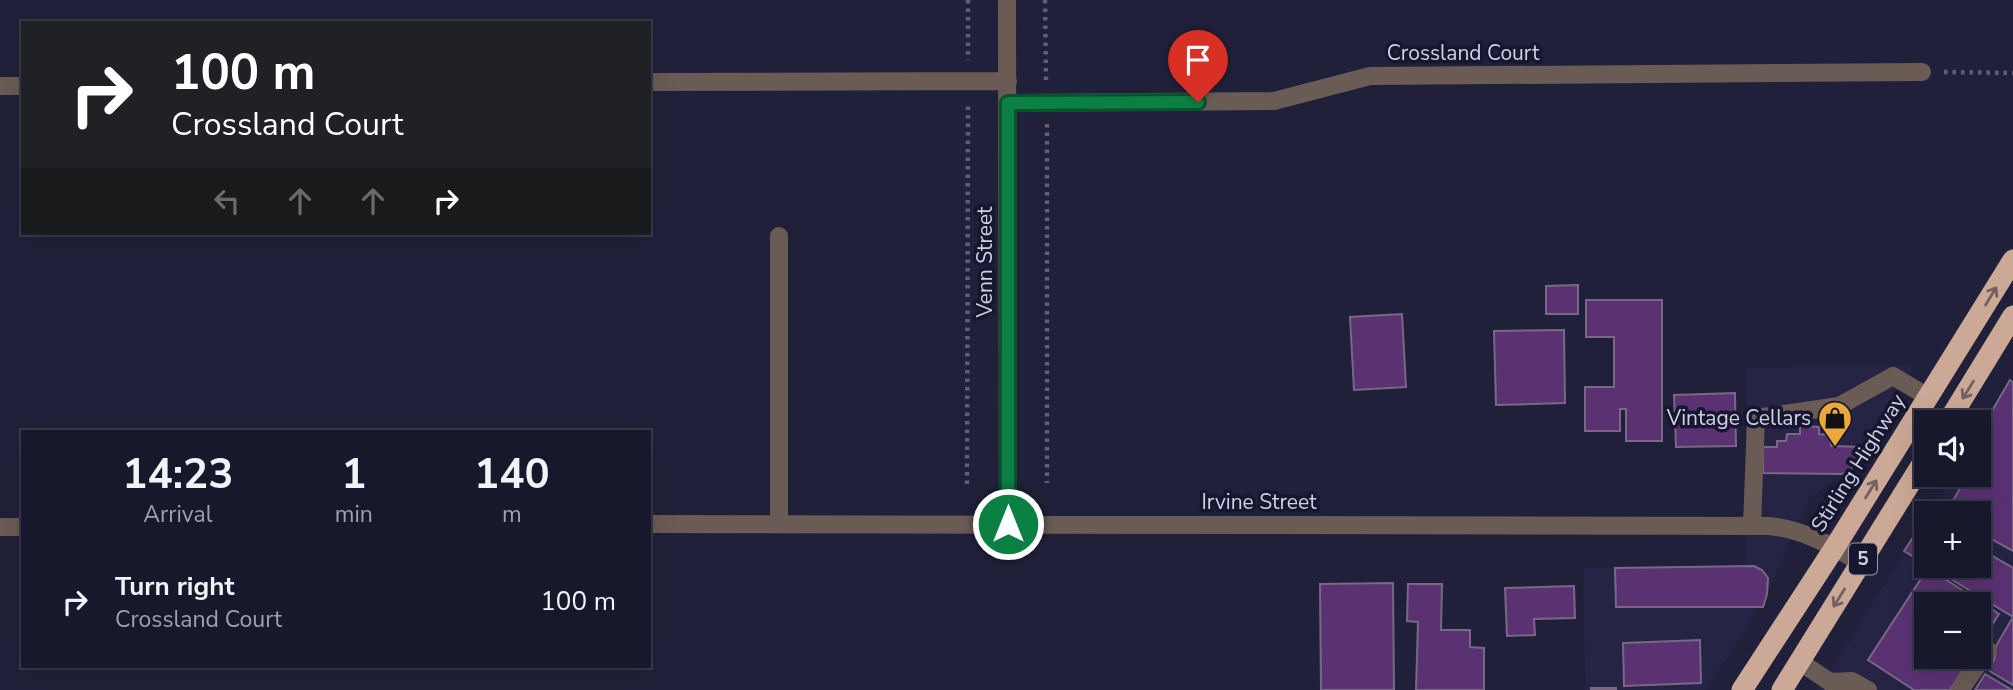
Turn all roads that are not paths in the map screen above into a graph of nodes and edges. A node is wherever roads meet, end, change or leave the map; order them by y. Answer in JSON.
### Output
{"nodes":[{"id":1,"x":1007,"y":0,"type":"edge"},
{"id":2,"x":1922,"y":72,"type":"road end"},
{"id":3,"x":1008,"y":80,"type":"junction"},
{"id":4,"x":651,"y":82,"type":"edge"},
{"id":5,"x":0,"y":86,"type":"edge"},
{"id":6,"x":21,"y":86,"type":"edge"},
{"id":7,"x":1008,"y":103,"type":"junction"},
{"id":8,"x":779,"y":236,"type":"dead end"},
{"id":9,"x":2013,"y":260,"type":"edge"},
{"id":10,"x":2013,"y":316,"type":"edge"},
{"id":11,"x":1928,"y":397,"type":"junction"},
{"id":12,"x":1955,"y":410,"type":"edge"},
{"id":13,"x":1914,"y":477,"type":"edge"},
{"id":14,"x":779,"y":523,"type":"junction"},
{"id":15,"x":651,"y":524,"type":"edge"},
{"id":16,"x":1008,"y":524,"type":"junction"},
{"id":17,"x":1752,"y":526,"type":"junction"},
{"id":18,"x":0,"y":527,"type":"edge"},
{"id":19,"x":21,"y":527,"type":"edge"},
{"id":20,"x":1835,"y":547,"type":"junction"},
{"id":21,"x":1861,"y":563,"type":"junction"},
{"id":22,"x":1800,"y":662,"type":"junction"},
{"id":23,"x":1975,"y":669,"type":"edge"},
{"id":24,"x":1742,"y":690,"type":"edge"},
{"id":25,"x":1782,"y":690,"type":"edge"},
{"id":26,"x":1868,"y":690,"type":"edge"},
{"id":27,"x":1960,"y":690,"type":"edge"}],
"edges":[{"from":1,"to":3,"type":"street","name":"Venn Street"},
{"from":2,"to":7,"type":"street","name":"Crossland Court"},
{"from":3,"to":4,"type":"street"},
{"from":3,"to":7,"type":"street","name":"Venn Street"},
{"from":5,"to":6,"type":"street"},
{"from":7,"to":16,"type":"street","name":"Venn Street"},
{"from":8,"to":14,"type":"street"},
{"from":11,"to":9,"type":"highway","name":"Stirling Highway","number":"5","one_way":true},
{"from":10,"to":12,"type":"highway","one_way":true},
{"from":11,"to":17,"type":"street"},
{"from":20,"to":11,"type":"highway","name":"Stirling Highway","number":"5","one_way":true},
{"from":13,"to":21,"type":"highway","number":"5"},
{"from":14,"to":15,"type":"street","name":"Irvine Street"},
{"from":14,"to":16,"type":"street","name":"Irvine Street"},
{"from":16,"to":17,"type":"street","name":"Irvine Street"},
{"from":17,"to":20,"type":"street","name":"Irvine Street"},
{"from":18,"to":19,"type":"street"},
{"from":20,"to":21,"type":"street","name":"Irvine Street"},
{"from":20,"to":24,"type":"highway","name":"Stirling Highway","number":"5"},
{"from":21,"to":22,"type":"highway","number":"5","one_way":true},
{"from":22,"to":25,"type":"highway","number":"5"},
{"from":22,"to":26,"type":"street"},
{"from":23,"to":27,"type":"street"}]}
